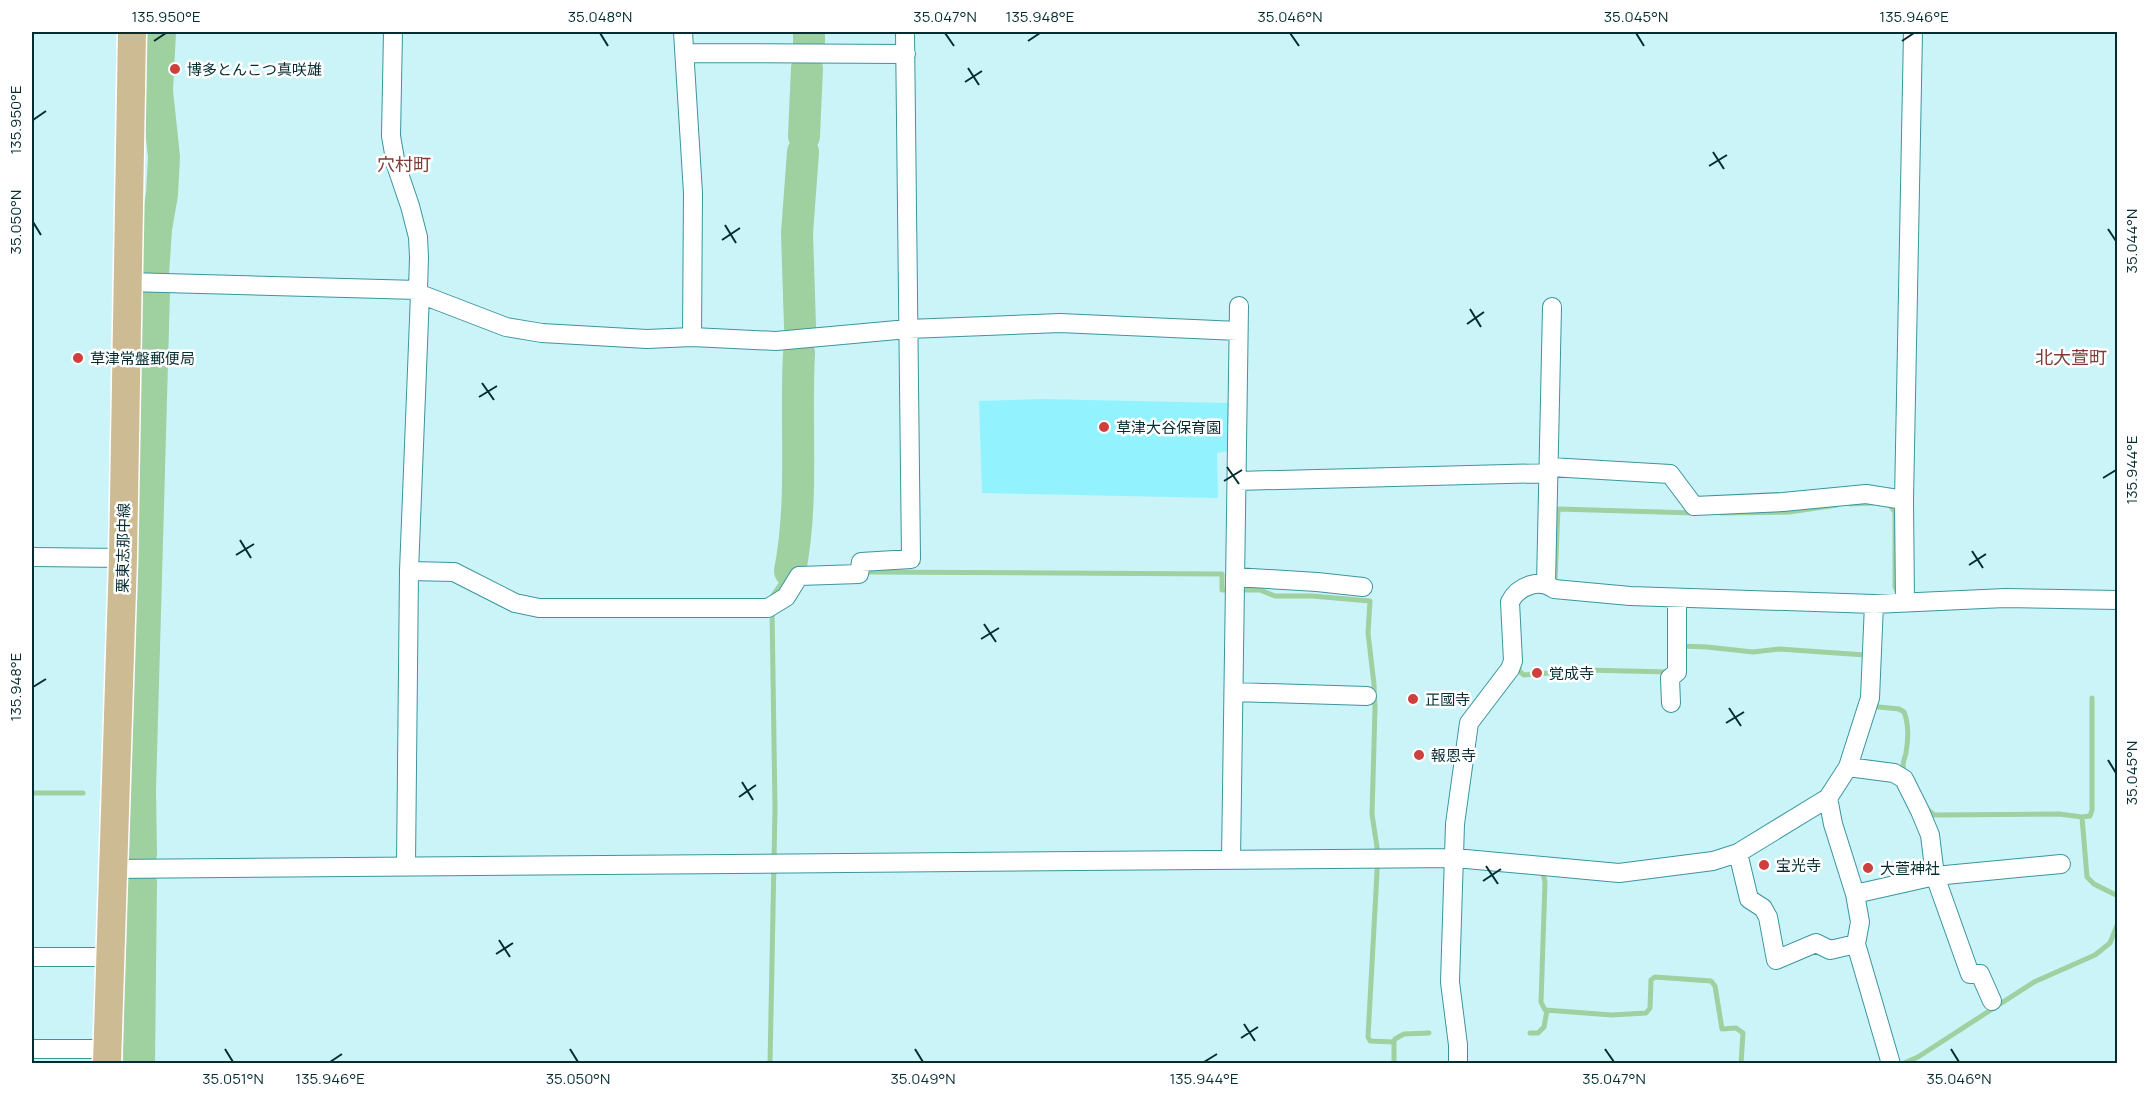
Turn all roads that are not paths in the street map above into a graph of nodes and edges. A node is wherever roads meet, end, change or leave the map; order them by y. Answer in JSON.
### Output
{"nodes":[{"id":1,"x":132,"y":32,"type":"edge"},
{"id":2,"x":393,"y":32,"type":"edge"},
{"id":3,"x":683,"y":32,"type":"edge"},
{"id":4,"x":905,"y":32,"type":"edge"},
{"id":5,"x":1912,"y":32,"type":"edge"},
{"id":6,"x":685,"y":53,"type":"junction"},
{"id":7,"x":906,"y":54,"type":"junction"},
{"id":8,"x":127,"y":282,"type":"junction"},
{"id":9,"x":419,"y":292,"type":"junction"},
{"id":10,"x":1239,"y":306,"type":"dead end"},
{"id":11,"x":1552,"y":307,"type":"dead end"},
{"id":12,"x":908,"y":329,"type":"junction"},
{"id":13,"x":1238,"y":331,"type":"junction"},
{"id":14,"x":692,"y":337,"type":"junction"},
{"id":15,"x":1549,"y":470,"type":"junction"},
{"id":16,"x":1237,"y":481,"type":"junction"},
{"id":17,"x":1904,"y":500,"type":"junction"},
{"id":18,"x":32,"y":557,"type":"edge"},
{"id":19,"x":123,"y":558,"type":"junction"},
{"id":20,"x":409,"y":571,"type":"junction"},
{"id":21,"x":1235,"y":577,"type":"junction"},
{"id":22,"x":1546,"y":584,"type":"junction"},
{"id":23,"x":1363,"y":587,"type":"dead end"},
{"id":24,"x":1905,"y":595,"type":"junction"},
{"id":25,"x":1677,"y":598,"type":"junction"},
{"id":26,"x":2118,"y":600,"type":"edge"},
{"id":27,"x":1874,"y":604,"type":"junction"},
{"id":28,"x":1234,"y":692,"type":"junction"},
{"id":29,"x":1366,"y":696,"type":"dead end"},
{"id":30,"x":1671,"y":703,"type":"dead end"},
{"id":31,"x":1848,"y":767,"type":"junction"},
{"id":32,"x":1828,"y":798,"type":"junction"},
{"id":33,"x":1738,"y":853,"type":"junction"},
{"id":34,"x":1455,"y":858,"type":"junction"},
{"id":35,"x":1231,"y":860,"type":"junction"},
{"id":36,"x":2061,"y":864,"type":"dead end"},
{"id":37,"x":406,"y":865,"type":"junction"},
{"id":38,"x":113,"y":869,"type":"junction"},
{"id":39,"x":1935,"y":876,"type":"junction"},
{"id":40,"x":1855,"y":894,"type":"junction"},
{"id":41,"x":1856,"y":944,"type":"junction"},
{"id":42,"x":32,"y":957,"type":"edge"},
{"id":43,"x":112,"y":957,"type":"junction"},
{"id":44,"x":1992,"y":1001,"type":"dead end"},
{"id":45,"x":32,"y":1049,"type":"edge"},
{"id":46,"x":107,"y":1056,"type":"edge"},
{"id":47,"x":1458,"y":1064,"type":"edge"},
{"id":48,"x":1891,"y":1064,"type":"edge"}],
"edges":[{"from":1,"to":8,"type":"main road","name":"栗東志那中線"},
{"from":2,"to":9,"type":"street"},
{"from":3,"to":6,"type":"street"},
{"from":4,"to":7,"type":"street"},
{"from":5,"to":17,"type":"street"},
{"from":6,"to":7,"type":"street"},
{"from":6,"to":14,"type":"street"},
{"from":7,"to":12,"type":"street"},
{"from":8,"to":9,"type":"street"},
{"from":8,"to":19,"type":"main road","name":"栗東志那中線"},
{"from":9,"to":14,"type":"street"},
{"from":9,"to":20,"type":"street"},
{"from":10,"to":13,"type":"street"},
{"from":11,"to":15,"type":"street"},
{"from":12,"to":13,"type":"street"},
{"from":12,"to":14,"type":"street"},
{"from":12,"to":20,"type":"street"},
{"from":13,"to":16,"type":"street"},
{"from":15,"to":16,"type":"street"},
{"from":15,"to":17,"type":"street"},
{"from":15,"to":22,"type":"street"},
{"from":16,"to":21,"type":"street"},
{"from":17,"to":24,"type":"street"},
{"from":18,"to":19,"type":"street"},
{"from":19,"to":38,"type":"main road","name":"栗東志那中線"},
{"from":20,"to":37,"type":"street"},
{"from":21,"to":23,"type":"street"},
{"from":21,"to":28,"type":"street"},
{"from":22,"to":25,"type":"street"},
{"from":22,"to":34,"type":"street"},
{"from":24,"to":26,"type":"street"},
{"from":24,"to":27,"type":"street"},
{"from":25,"to":27,"type":"street"},
{"from":25,"to":30,"type":"street"},
{"from":27,"to":31,"type":"street"},
{"from":28,"to":29,"type":"street"},
{"from":28,"to":35,"type":"street"},
{"from":31,"to":32,"type":"street"},
{"from":31,"to":39,"type":"street"},
{"from":32,"to":33,"type":"street"},
{"from":32,"to":40,"type":"street"},
{"from":33,"to":34,"type":"street"},
{"from":33,"to":41,"type":"street"},
{"from":34,"to":35,"type":"street"},
{"from":34,"to":47,"type":"street"},
{"from":35,"to":37,"type":"street"},
{"from":36,"to":39,"type":"street"},
{"from":37,"to":38,"type":"street"},
{"from":38,"to":43,"type":"main road","name":"栗東志那中線"},
{"from":39,"to":40,"type":"street"},
{"from":39,"to":44,"type":"street"},
{"from":40,"to":41,"type":"street"},
{"from":41,"to":48,"type":"street"},
{"from":42,"to":43,"type":"street"},
{"from":43,"to":46,"type":"main road","name":"栗東志那中線"},
{"from":45,"to":46,"type":"street"}]}
